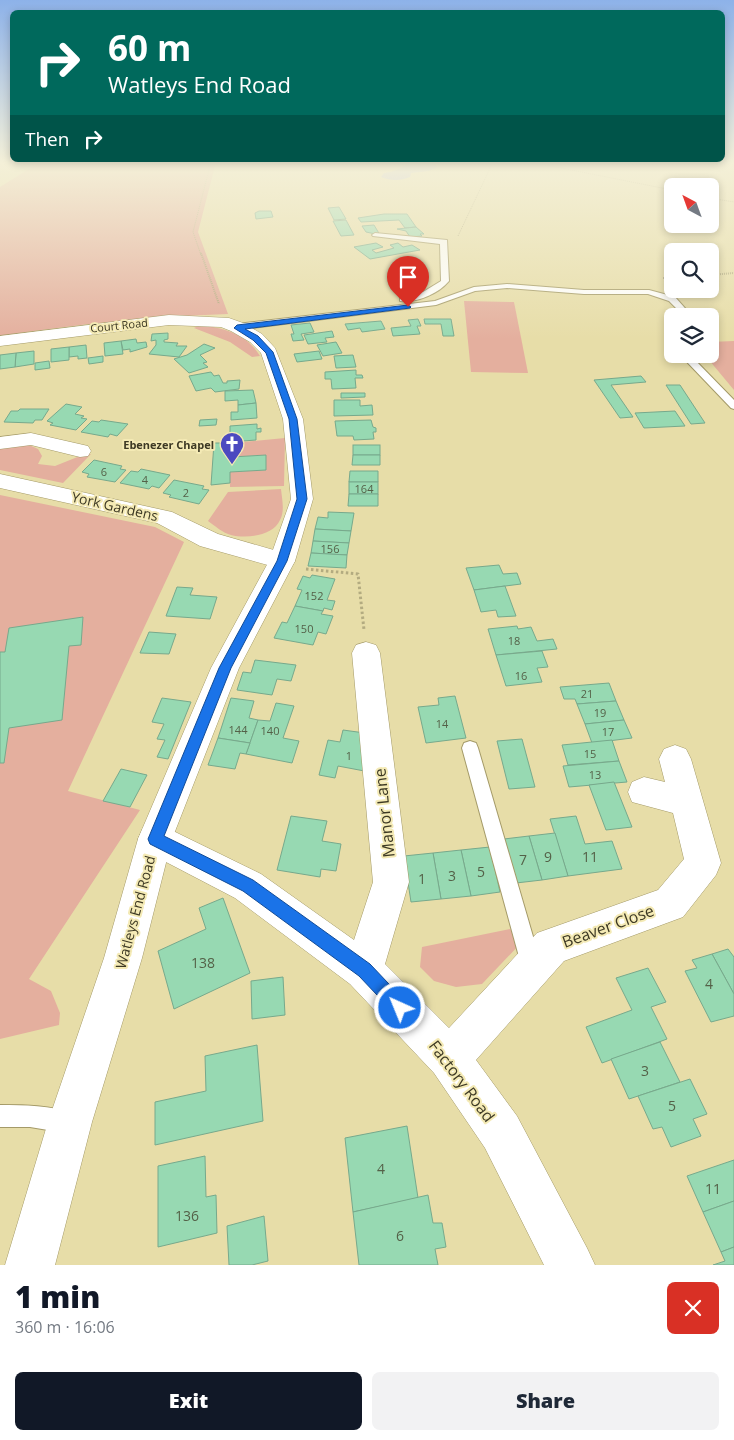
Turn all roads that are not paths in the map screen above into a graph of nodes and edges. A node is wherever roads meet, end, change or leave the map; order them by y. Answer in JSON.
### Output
{"nodes":[{"id":1,"x":375,"y":235,"type":"dead end"},
{"id":2,"x":680,"y":308,"type":"edge"},
{"id":3,"x":230,"y":325,"type":"junction"},
{"id":4,"x":0,"y":341,"type":"edge"},
{"id":5,"x":693,"y":363,"type":"edge"},
{"id":6,"x":734,"y":406,"type":"edge"},
{"id":7,"x":0,"y":443,"type":"edge"},
{"id":8,"x":80,"y":451,"type":"dead end"},
{"id":9,"x":0,"y":481,"type":"edge"},
{"id":10,"x":281,"y":564,"type":"junction"},
{"id":11,"x":366,"y":653,"type":"road end"},
{"id":12,"x":470,"y":748,"type":"dead end"},
{"id":13,"x":675,"y":759,"type":"dead end"},
{"id":14,"x":644,"y":792,"type":"dead end"},
{"id":15,"x":687,"y":801,"type":"junction"},
{"id":16,"x":155,"y":839,"type":"junction"},
{"id":17,"x":532,"y":967,"type":"junction"},
{"id":18,"x":364,"y":970,"type":"junction"},
{"id":19,"x":449,"y":1058,"type":"junction"},
{"id":20,"x":0,"y":1116,"type":"edge"},
{"id":21,"x":70,"y":1122,"type":"junction"},
{"id":22,"x":30,"y":1265,"type":"edge"},
{"id":23,"x":570,"y":1265,"type":"edge"}],
"edges":[{"from":1,"to":3,"type":"lane"},
{"from":2,"to":3,"type":"lane"},
{"from":3,"to":4,"type":"street","name":"Court Road"},
{"from":3,"to":10,"type":"street","name":"Watleys End Road"},
{"from":5,"to":6,"type":"lane"},
{"from":7,"to":8,"type":"street"},
{"from":9,"to":10,"type":"street","name":"York Gardens"},
{"from":10,"to":16,"type":"street","name":"Watleys End Road"},
{"from":11,"to":18,"type":"street","name":"Manor Lane"},
{"from":12,"to":17,"type":"lane"},
{"from":13,"to":15,"type":"street","name":"Beaver Close"},
{"from":14,"to":15,"type":"street"},
{"from":15,"to":17,"type":"street","name":"Beaver Close"},
{"from":16,"to":18,"type":"street","name":"Factory Road"},
{"from":16,"to":21,"type":"street","name":"Watleys End Road"},
{"from":17,"to":19,"type":"street","name":"Beaver Close"},
{"from":18,"to":19,"type":"street","name":"Factory Road"},
{"from":19,"to":23,"type":"street","name":"Factory Road"},
{"from":20,"to":21,"type":"lane"},
{"from":21,"to":22,"type":"street","name":"Watleys End Road"}]}
